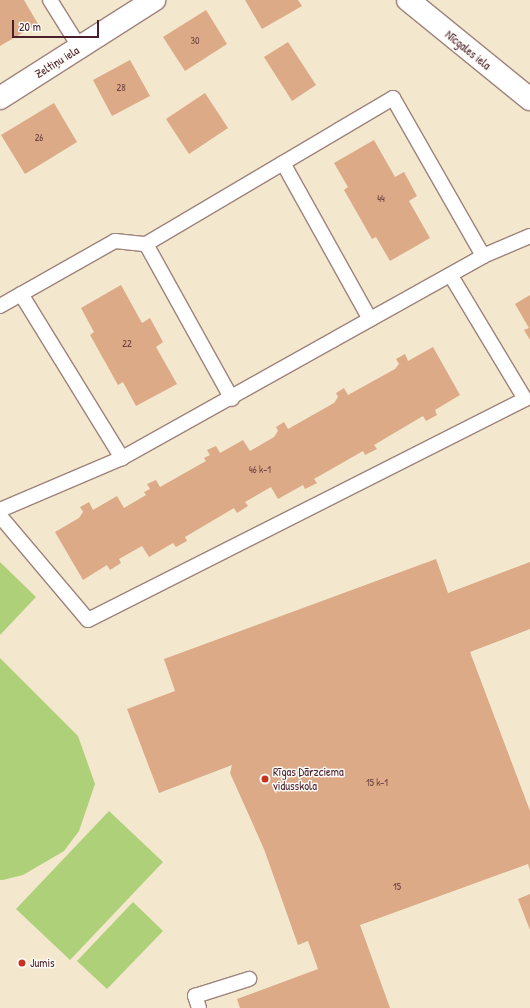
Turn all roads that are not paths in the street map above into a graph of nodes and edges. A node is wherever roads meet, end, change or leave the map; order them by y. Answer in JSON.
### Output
{"nodes":[{"id":1,"x":50,"y":0,"type":"edge"},
{"id":2,"x":154,"y":0,"type":"edge"},
{"id":3,"x":408,"y":0,"type":"edge"},
{"id":4,"x":80,"y":48,"type":"junction"},
{"id":5,"x":0,"y":98,"type":"edge"},
{"id":6,"x":530,"y":98,"type":"edge"},
{"id":7,"x":283,"y":163,"type":"junction"},
{"id":8,"x":530,"y":236,"type":"edge"},
{"id":9,"x":146,"y":244,"type":"junction"},
{"id":10,"x":483,"y":256,"type":"junction"},
{"id":11,"x":451,"y":276,"type":"junction"},
{"id":12,"x":21,"y":294,"type":"junction"},
{"id":13,"x":0,"y":306,"type":"edge"},
{"id":14,"x":370,"y":318,"type":"junction"},
{"id":15,"x":232,"y":399,"type":"junction"},
{"id":16,"x":527,"y":401,"type":"edge"},
{"id":17,"x":122,"y":458,"type":"junction"},
{"id":18,"x":0,"y":510,"type":"edge"},
{"id":19,"x":0,"y":516,"type":"edge"},
{"id":20,"x":250,"y":979,"type":"dead end"},
{"id":21,"x":199,"y":1008,"type":"edge"}],
"edges":[{"from":1,"to":4,"type":"lane"},
{"from":2,"to":4,"type":"street","name":"Zeltiņu iela"},
{"from":3,"to":6,"type":"street","name":"Nīcgales iela"},
{"from":4,"to":5,"type":"street","name":"Zeltiņu iela"},
{"from":7,"to":9,"type":"lane"},
{"from":7,"to":10,"type":"lane"},
{"from":7,"to":14,"type":"lane"},
{"from":8,"to":10,"type":"lane"},
{"from":9,"to":12,"type":"lane"},
{"from":9,"to":15,"type":"lane"},
{"from":10,"to":11,"type":"lane"},
{"from":11,"to":14,"type":"lane"},
{"from":11,"to":16,"type":"lane"},
{"from":12,"to":13,"type":"lane"},
{"from":12,"to":17,"type":"lane"},
{"from":14,"to":15,"type":"lane"},
{"from":15,"to":17,"type":"lane"},
{"from":16,"to":19,"type":"lane"},
{"from":17,"to":18,"type":"lane"},
{"from":20,"to":21,"type":"lane"}]}
